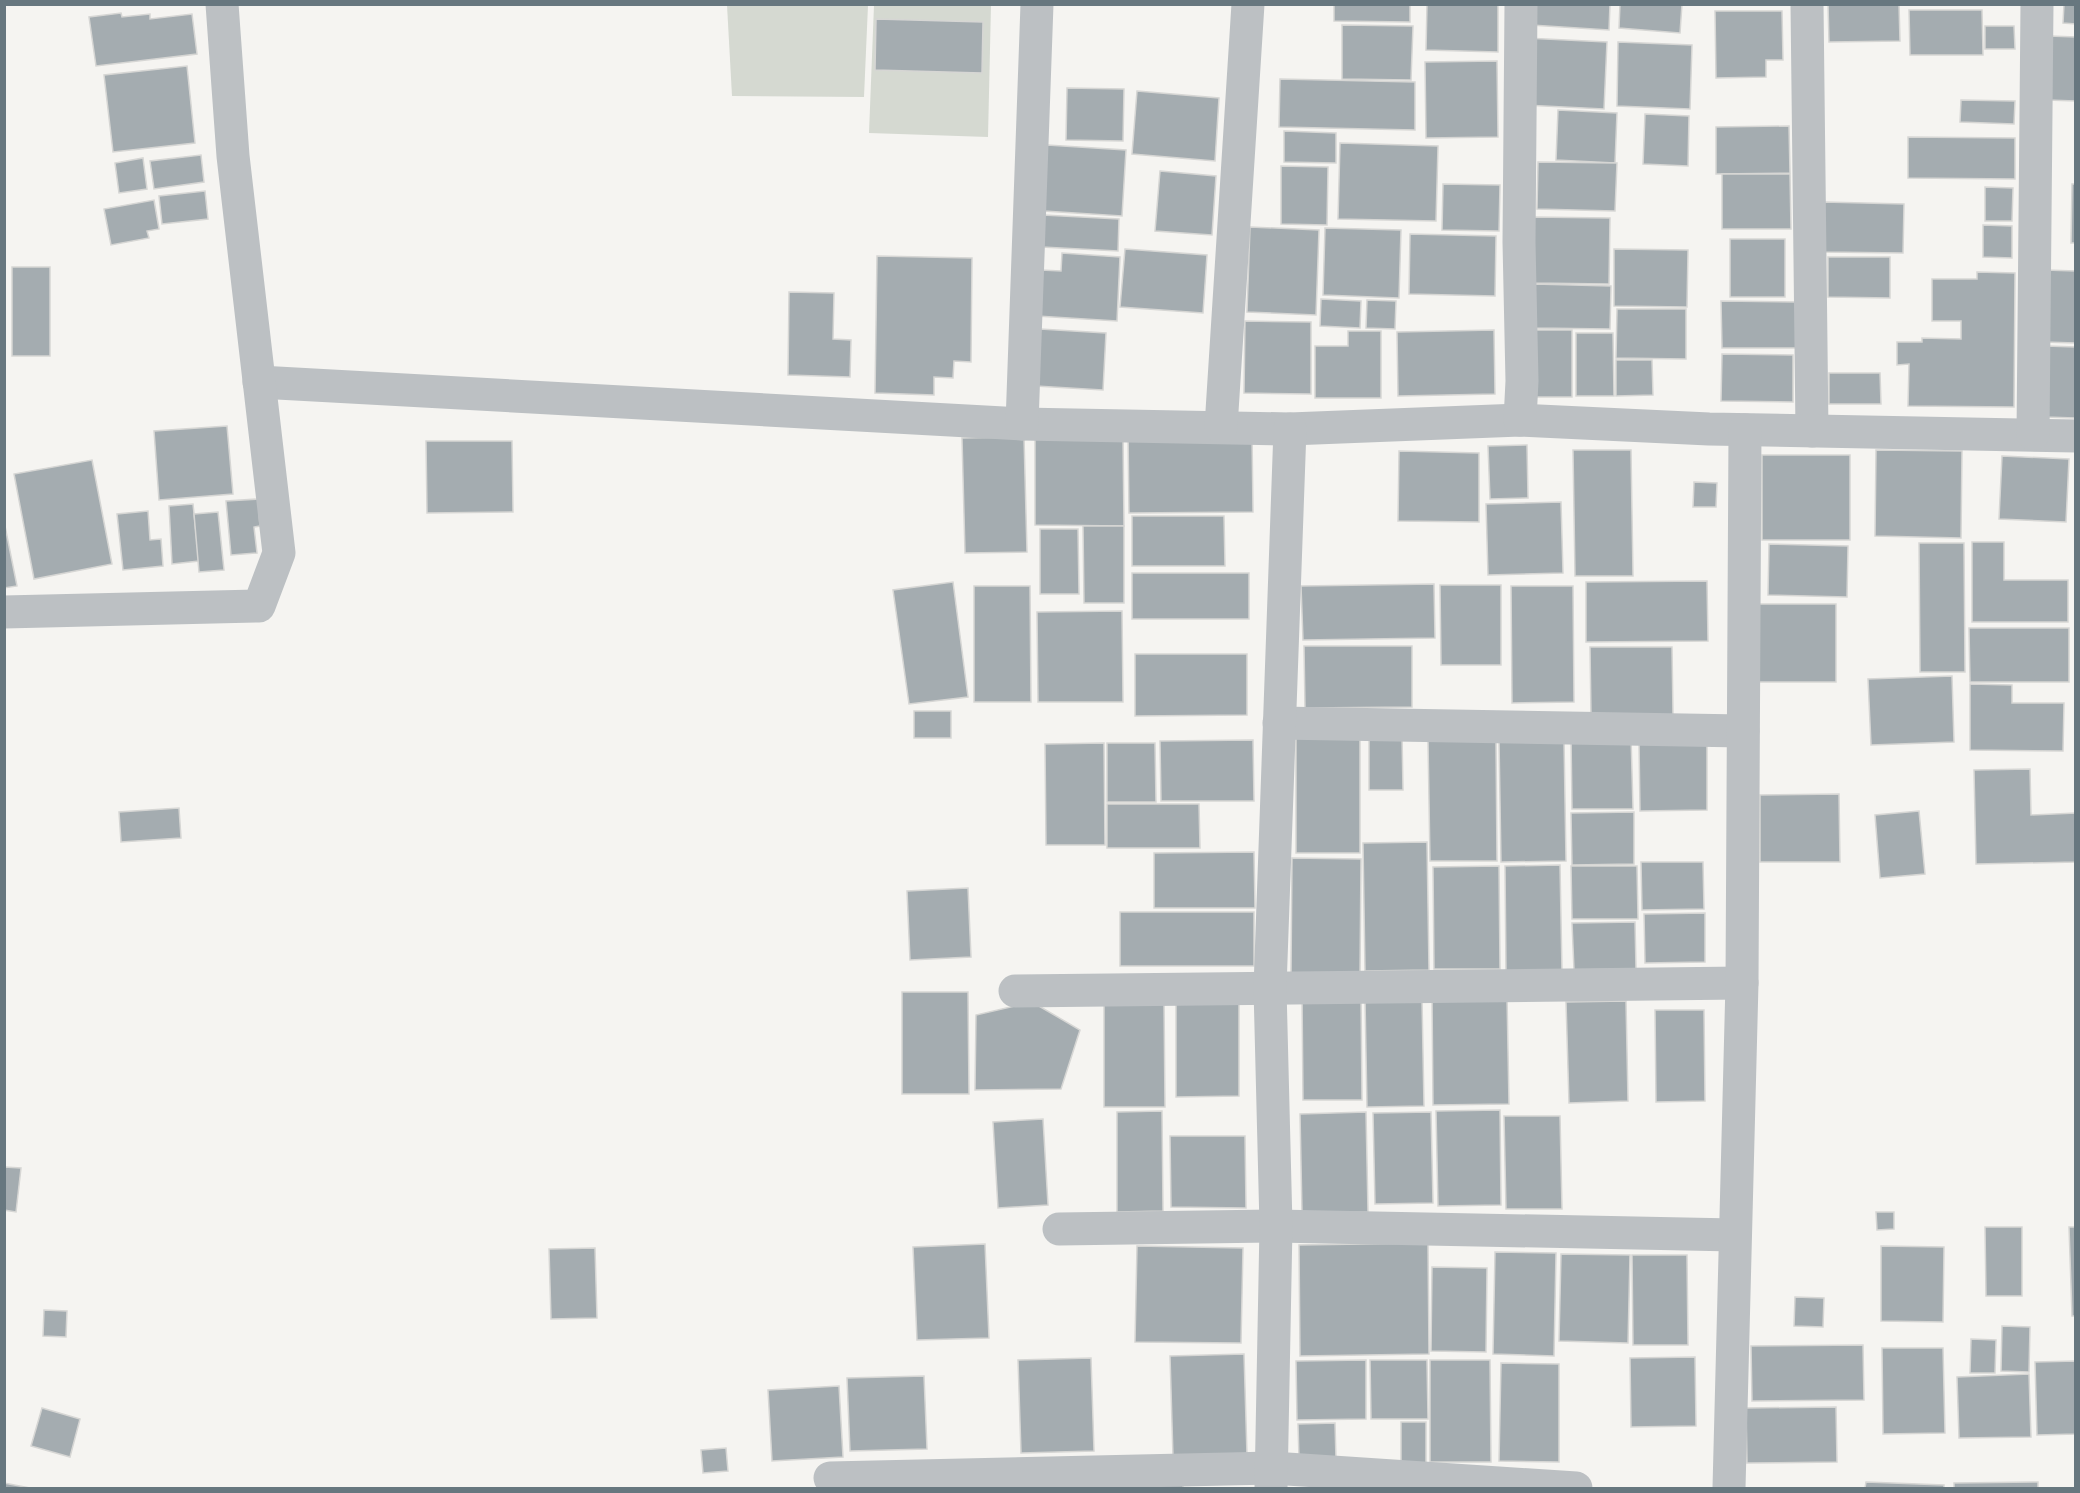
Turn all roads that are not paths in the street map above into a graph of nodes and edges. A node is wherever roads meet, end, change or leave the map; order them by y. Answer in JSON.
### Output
{"nodes":[{"id":1,"x":222,"y":4,"type":"edge"},
{"id":2,"x":1037,"y":4,"type":"edge"},
{"id":3,"x":1248,"y":4,"type":"edge"},
{"id":4,"x":1521,"y":4,"type":"edge"},
{"id":5,"x":1807,"y":4,"type":"edge"},
{"id":6,"x":2037,"y":4,"type":"edge"},
{"id":7,"x":259,"y":382,"type":"junction"},
{"id":8,"x":1520,"y":420,"type":"junction"},
{"id":9,"x":1022,"y":424,"type":"junction"},
{"id":10,"x":1221,"y":428,"type":"junction"},
{"id":11,"x":1290,"y":429,"type":"junction"},
{"id":12,"x":1745,"y":430,"type":"junction"},
{"id":13,"x":1812,"y":431,"type":"junction"},
{"id":14,"x":2033,"y":434,"type":"junction"},
{"id":15,"x":2076,"y":436,"type":"edge"},
{"id":16,"x":4,"y":612,"type":"edge"},
{"id":17,"x":1279,"y":723,"type":"junction"},
{"id":18,"x":1743,"y":731,"type":"junction"},
{"id":19,"x":1742,"y":983,"type":"junction"},
{"id":20,"x":1270,"y":987,"type":"junction"},
{"id":21,"x":1015,"y":991,"type":"dead end"},
{"id":22,"x":1276,"y":1226,"type":"junction"},
{"id":23,"x":1059,"y":1229,"type":"dead end"},
{"id":24,"x":1735,"y":1235,"type":"junction"},
{"id":25,"x":830,"y":1478,"type":"dead end"},
{"id":26,"x":1272,"y":1478,"type":"edge"},
{"id":27,"x":1576,"y":1488,"type":"edge"},
{"id":28,"x":1729,"y":1488,"type":"edge"}],
"edges":[{"from":1,"to":7,"type":"street"},
{"from":2,"to":9,"type":"street"},
{"from":3,"to":10,"type":"street"},
{"from":4,"to":8,"type":"street"},
{"from":5,"to":13,"type":"street"},
{"from":6,"to":14,"type":"street"},
{"from":7,"to":9,"type":"street"},
{"from":7,"to":16,"type":"street"},
{"from":8,"to":11,"type":"street"},
{"from":8,"to":12,"type":"street"},
{"from":9,"to":10,"type":"street"},
{"from":10,"to":11,"type":"street"},
{"from":11,"to":17,"type":"street"},
{"from":12,"to":13,"type":"street"},
{"from":12,"to":18,"type":"street"},
{"from":13,"to":14,"type":"street"},
{"from":14,"to":15,"type":"street"},
{"from":17,"to":18,"type":"street"},
{"from":17,"to":20,"type":"street"},
{"from":18,"to":19,"type":"street"},
{"from":19,"to":20,"type":"street"},
{"from":19,"to":24,"type":"street"},
{"from":20,"to":21,"type":"street"},
{"from":20,"to":22,"type":"street"},
{"from":22,"to":23,"type":"street"},
{"from":22,"to":24,"type":"street"},
{"from":22,"to":26,"type":"street"},
{"from":24,"to":28,"type":"street"},
{"from":25,"to":26,"type":"street"},
{"from":26,"to":27,"type":"street"}]}
